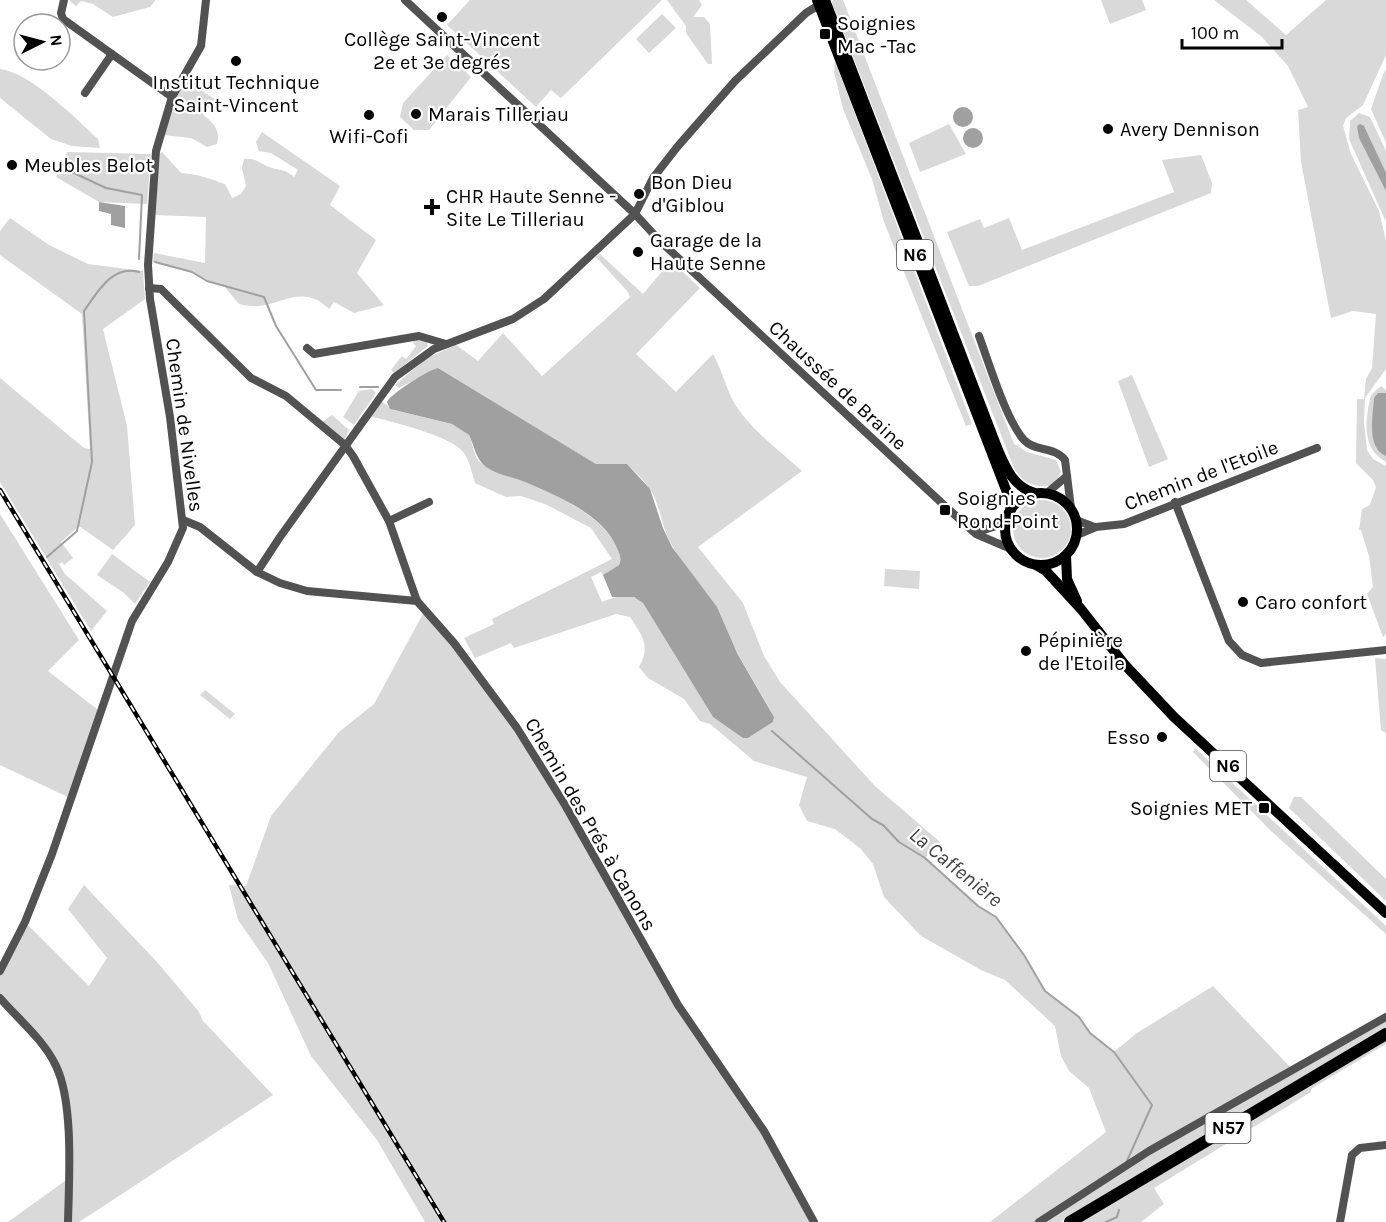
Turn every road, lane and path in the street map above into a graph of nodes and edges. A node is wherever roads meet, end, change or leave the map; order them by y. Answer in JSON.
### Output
{"nodes":[{"id":1,"x":206,"y":0,"type":"edge"},
{"id":2,"x":405,"y":0,"type":"edge"},
{"id":3,"x":821,"y":2,"type":"edge"},
{"id":4,"x":72,"y":28,"type":"edge"},
{"id":5,"x":112,"y":54,"type":"junction"},
{"id":6,"x":85,"y":93,"type":"dead end"},
{"id":7,"x":172,"y":97,"type":"junction"},
{"id":8,"x":635,"y":214,"type":"junction"},
{"id":9,"x":652,"y":231,"type":"junction"},
{"id":10,"x":149,"y":288,"type":"junction"},
{"id":11,"x":979,"y":336,"type":"dead end"},
{"id":12,"x":446,"y":344,"type":"junction"},
{"id":13,"x":307,"y":348,"type":"dead end"},
{"id":14,"x":345,"y":445,"type":"junction"},
{"id":15,"x":1317,"y":448,"type":"dead end"},
{"id":16,"x":1067,"y":476,"type":"junction"},
{"id":17,"x":1041,"y":493,"type":"junction"},
{"id":18,"x":429,"y":502,"type":"dead end"},
{"id":19,"x":1175,"y":502,"type":"junction"},
{"id":20,"x":1071,"y":508,"type":"junction"},
{"id":21,"x":1011,"y":510,"type":"junction"},
{"id":22,"x":183,"y":520,"type":"junction"},
{"id":23,"x":1076,"y":520,"type":"junction"},
{"id":24,"x":389,"y":521,"type":"junction"},
{"id":25,"x":1005,"y":523,"type":"junction"},
{"id":26,"x":1096,"y":527,"type":"junction"},
{"id":27,"x":1077,"y":535,"type":"junction"},
{"id":28,"x":1011,"y":549,"type":"junction"},
{"id":29,"x":1066,"y":556,"type":"junction"},
{"id":30,"x":1036,"y":565,"type":"junction"},
{"id":31,"x":257,"y":572,"type":"junction"},
{"id":32,"x":417,"y":601,"type":"junction"},
{"id":33,"x":1081,"y":609,"type":"junction"},
{"id":34,"x":1386,"y":642,"type":"edge"},
{"id":35,"x":1386,"y":650,"type":"edge"},
{"id":36,"x":1372,"y":651,"type":"junction"},
{"id":37,"x":1386,"y":913,"type":"edge"},
{"id":38,"x":0,"y":971,"type":"edge"},
{"id":39,"x":0,"y":998,"type":"edge"},
{"id":40,"x":1386,"y":1017,"type":"edge"},
{"id":41,"x":1386,"y":1034,"type":"edge"},
{"id":42,"x":1386,"y":1145,"type":"edge"},
{"id":43,"x":68,"y":1222,"type":"edge"},
{"id":44,"x":814,"y":1222,"type":"edge"},
{"id":45,"x":1039,"y":1222,"type":"edge"},
{"id":46,"x":1070,"y":1222,"type":"edge"},
{"id":47,"x":1340,"y":1222,"type":"edge"}],
"edges":[{"from":1,"to":7,"type":"street","name":"Chemin de Nivelles"},
{"from":2,"to":8,"type":"street","name":"Chaussée de Braine"},
{"from":3,"to":8,"type":"street"},
{"from":3,"to":17,"type":"main road","number":"N6"},
{"from":3,"to":21,"type":"main road","number":"N6"},
{"from":4,"to":5,"type":"street"},
{"from":5,"to":6,"type":"street"},
{"from":5,"to":7,"type":"street"},
{"from":7,"to":10,"type":"street","name":"Chemin de Nivelles"},
{"from":8,"to":9,"type":"street","name":"Chaussée de Braine"},
{"from":8,"to":12,"type":"street"},
{"from":9,"to":25,"type":"street","name":"Chaussée de Braine"},
{"from":9,"to":28,"type":"street","name":"Chaussée de Braine"},
{"from":10,"to":14,"type":"street"},
{"from":10,"to":22,"type":"street","name":"Chemin de Nivelles"},
{"from":11,"to":16,"type":"street"},
{"from":12,"to":13,"type":"street"},
{"from":12,"to":14,"type":"street"},
{"from":14,"to":24,"type":"street","name":"Chemin des Prés à Canons"},
{"from":14,"to":31,"type":"street"},
{"from":15,"to":19,"type":"street","name":"Chemin de l'Etoile"},
{"from":16,"to":17,"type":"street"},
{"from":16,"to":20,"type":"street"},
{"from":17,"to":20,"type":"main road","number":"N6"},
{"from":17,"to":21,"type":"main road"},
{"from":18,"to":24,"type":"street"},
{"from":19,"to":26,"type":"street","name":"Chemin de l'Etoile"},
{"from":19,"to":36,"type":"street"},
{"from":20,"to":23,"type":"main road"},
{"from":21,"to":25,"type":"main road"},
{"from":22,"to":31,"type":"street"},
{"from":22,"to":38,"type":"street","name":"Chemin de Nivelles"},
{"from":23,"to":26,"type":"street","name":"Chemin de l'Etoile"},
{"from":23,"to":27,"type":"main road"},
{"from":24,"to":32,"type":"street","name":"Chemin des Prés à Canons"},
{"from":25,"to":28,"type":"main road"},
{"from":26,"to":27,"type":"street","name":"Chemin de l'Etoile"},
{"from":27,"to":29,"type":"main road"},
{"from":28,"to":30,"type":"main road","number":"N6"},
{"from":29,"to":30,"type":"main road"},
{"from":29,"to":33,"type":"main road","number":"N6"},
{"from":30,"to":33,"type":"main road","number":"N6"},
{"from":31,"to":32,"type":"street"},
{"from":32,"to":44,"type":"street","name":"Chemin des Prés à Canons"},
{"from":33,"to":37,"type":"main road","number":"N6"},
{"from":34,"to":36,"type":"street"},
{"from":35,"to":36,"type":"street"},
{"from":39,"to":43,"type":"street"},
{"from":40,"to":45,"type":"street"},
{"from":41,"to":46,"type":"highway","number":"N57"},
{"from":42,"to":47,"type":"street"}]}
